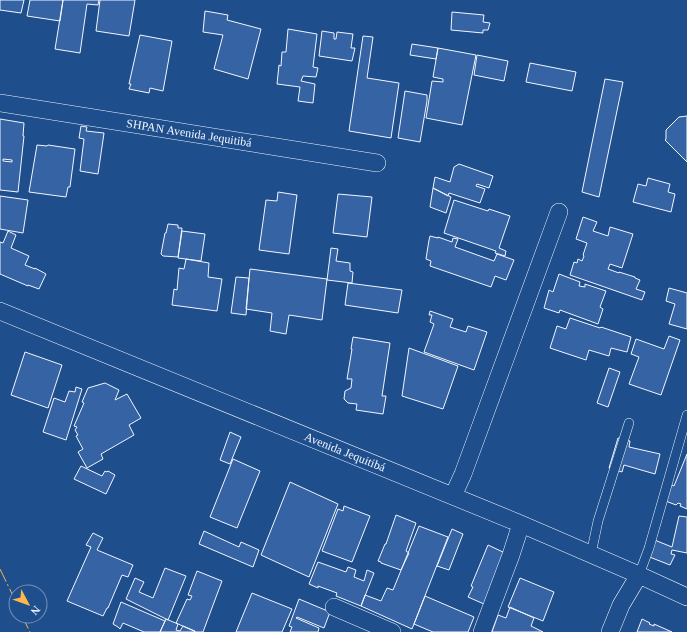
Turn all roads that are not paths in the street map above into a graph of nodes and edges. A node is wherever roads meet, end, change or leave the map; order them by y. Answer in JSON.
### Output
{"nodes":[{"id":1,"x":0,"y":102,"type":"edge"},
{"id":2,"x":377,"y":163,"type":"dead end"},
{"id":3,"x":559,"y":212,"type":"dead end"},
{"id":4,"x":0,"y":311,"type":"edge"},
{"id":5,"x":687,"y":415,"type":"edge"},
{"id":6,"x":629,"y":423,"type":"dead end"},
{"id":7,"x":453,"y":496,"type":"junction"},
{"id":8,"x":521,"y":524,"type":"junction"},
{"id":9,"x":591,"y":554,"type":"junction"},
{"id":10,"x":639,"y":575,"type":"junction"},
{"id":11,"x":687,"y":598,"type":"edge"},
{"id":12,"x":334,"y":607,"type":"dead end"},
{"id":13,"x":392,"y":632,"type":"edge"},
{"id":14,"x":482,"y":632,"type":"edge"},
{"id":15,"x":610,"y":632,"type":"edge"}],
"edges":[{"from":1,"to":2,"type":"street","name":"SHPAN Avenida Jequitibá"},
{"from":3,"to":7,"type":"street"},
{"from":4,"to":7,"type":"street","name":"Avenida Jequitibá"},
{"from":5,"to":10,"type":"lane"},
{"from":6,"to":9,"type":"lane"},
{"from":7,"to":8,"type":"street","name":"Avenida Jequitibá"},
{"from":8,"to":9,"type":"street","name":"Avenida Jequitibá"},
{"from":8,"to":14,"type":"street"},
{"from":9,"to":10,"type":"street","name":"Avenida Jequitibá"},
{"from":10,"to":11,"type":"street","name":"Avenida Jequitibá"},
{"from":10,"to":15,"type":"street"},
{"from":12,"to":13,"type":"street"}]}
